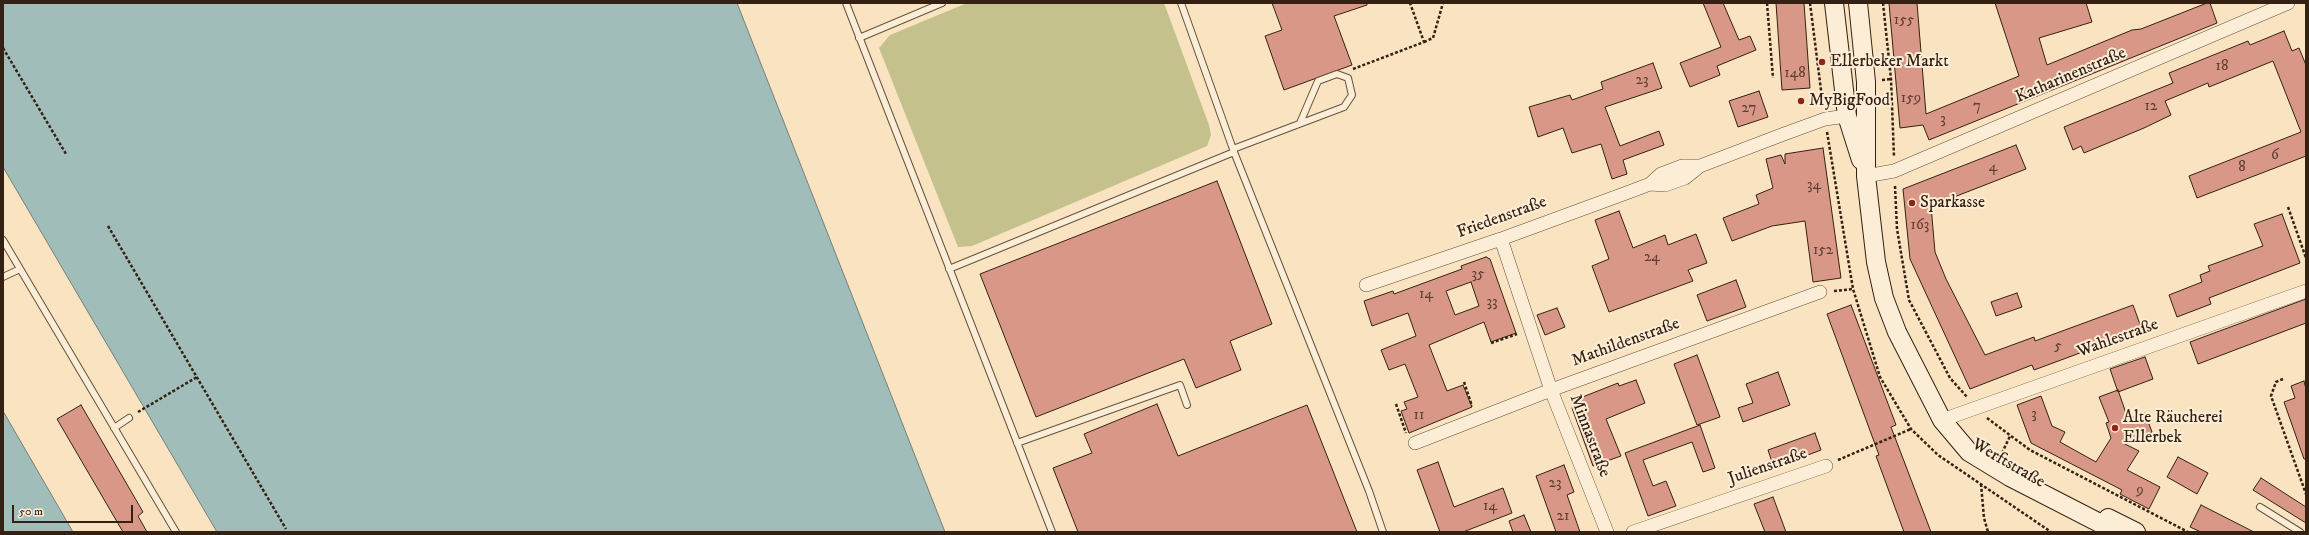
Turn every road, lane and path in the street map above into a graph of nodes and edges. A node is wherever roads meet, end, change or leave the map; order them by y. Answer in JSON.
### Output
{"nodes":[{"id":1,"x":846,"y":3,"type":"edge"},
{"id":2,"x":942,"y":3,"type":"edge"},
{"id":3,"x":1181,"y":3,"type":"edge"},
{"id":4,"x":1410,"y":3,"type":"edge"},
{"id":5,"x":1443,"y":3,"type":"edge"},
{"id":6,"x":1767,"y":3,"type":"edge"},
{"id":7,"x":1834,"y":3,"type":"edge"},
{"id":8,"x":1858,"y":3,"type":"edge"},
{"id":9,"x":1883,"y":3,"type":"edge"},
{"id":10,"x":2288,"y":3,"type":"edge"},
{"id":11,"x":859,"y":38,"type":"junction"},
{"id":12,"x":1424,"y":42,"type":"junction"},
{"id":13,"x":3,"y":48,"type":"edge"},
{"id":14,"x":1348,"y":78,"type":"junction"},
{"id":15,"x":1773,"y":78,"type":"dead end"},
{"id":16,"x":1847,"y":116,"type":"junction"},
{"id":17,"x":1300,"y":123,"type":"junction"},
{"id":18,"x":1234,"y":150,"type":"junction"},
{"id":19,"x":66,"y":154,"type":"dead end"},
{"id":20,"x":1894,"y":171,"type":"junction"},
{"id":21,"x":1866,"y":176,"type":"junction"},
{"id":22,"x":2288,"y":207,"type":"dead end"},
{"id":23,"x":108,"y":226,"type":"dead end"},
{"id":24,"x":1501,"y":239,"type":"junction"},
{"id":25,"x":3,"y":240,"type":"edge"},
{"id":26,"x":2304,"y":248,"type":"edge"},
{"id":27,"x":2306,"y":258,"type":"edge"},
{"id":28,"x":20,"y":269,"type":"junction"},
{"id":29,"x":949,"y":269,"type":"junction"},
{"id":30,"x":3,"y":277,"type":"edge"},
{"id":31,"x":1366,"y":285,"type":"dead end"},
{"id":32,"x":1853,"y":289,"type":"dead end"},
{"id":33,"x":2306,"y":291,"type":"edge"},
{"id":34,"x":1820,"y":292,"type":"joint"},
{"id":35,"x":1531,"y":329,"type":"junction"},
{"id":36,"x":1491,"y":343,"type":"dead end"},
{"id":37,"x":197,"y":377,"type":"junction"},
{"id":38,"x":2283,"y":379,"type":"dead end"},
{"id":39,"x":1464,"y":382,"type":"dead end"},
{"id":40,"x":1551,"y":390,"type":"junction"},
{"id":41,"x":1396,"y":404,"type":"dead end"},
{"id":42,"x":1187,"y":405,"type":"dead end"},
{"id":43,"x":1977,"y":408,"type":"junction"},
{"id":44,"x":129,"y":418,"type":"joint"},
{"id":45,"x":1477,"y":419,"type":"junction"},
{"id":46,"x":1942,"y":420,"type":"junction"},
{"id":47,"x":114,"y":428,"type":"junction"},
{"id":48,"x":1911,"y":429,"type":"dead end"},
{"id":49,"x":1017,"y":443,"type":"junction"},
{"id":50,"x":1415,"y":444,"type":"joint"},
{"id":51,"x":1826,"y":466,"type":"joint"},
{"id":52,"x":1981,"y":484,"type":"dead end"},
{"id":53,"x":2306,"y":494,"type":"edge"},
{"id":54,"x":2260,"y":507,"type":"dead end"},
{"id":55,"x":286,"y":529,"type":"dead end"},
{"id":56,"x":176,"y":532,"type":"edge"},
{"id":57,"x":1052,"y":532,"type":"edge"},
{"id":58,"x":1383,"y":532,"type":"edge"},
{"id":59,"x":1607,"y":532,"type":"edge"},
{"id":60,"x":1633,"y":532,"type":"edge"},
{"id":61,"x":1988,"y":532,"type":"edge"},
{"id":62,"x":2117,"y":532,"type":"edge"},
{"id":63,"x":2136,"y":532,"type":"edge"},
{"id":64,"x":2188,"y":532,"type":"edge"},
{"id":65,"x":2300,"y":532,"type":"edge"}],
"edges":[{"from":1,"to":11,"type":"lane"},
{"from":2,"to":11,"type":"lane"},
{"from":3,"to":18,"type":"lane"},
{"from":4,"to":12,"type":"path"},
{"from":5,"to":12,"type":"path"},
{"from":6,"to":15,"type":"path"},
{"from":7,"to":16,"type":"main road"},
{"from":8,"to":21,"type":"main road"},
{"from":9,"to":20,"type":"path"},
{"from":10,"to":20,"type":"street","name":"Katharinenstraße"},
{"from":11,"to":29,"type":"lane"},
{"from":12,"to":14,"type":"path"},
{"from":13,"to":19,"type":"path"},
{"from":14,"to":17,"type":"lane"},
{"from":14,"to":17,"type":"lane"},
{"from":16,"to":21,"type":"main road"},
{"from":16,"to":24,"type":"street","name":"Friedenstraße"},
{"from":17,"to":18,"type":"lane"},
{"from":18,"to":29,"type":"lane"},
{"from":18,"to":58,"type":"lane"},
{"from":20,"to":21,"type":"street","name":"Katharinenstraße"},
{"from":20,"to":43,"type":"path"},
{"from":21,"to":46,"type":"main road"},
{"from":22,"to":26,"type":"path"},
{"from":23,"to":37,"type":"path"},
{"from":24,"to":31,"type":"street","name":"Friedenstraße"},
{"from":24,"to":35,"type":"street","name":"Minnastraße"},
{"from":25,"to":28,"type":"lane"},
{"from":26,"to":27,"type":"path"},
{"from":28,"to":30,"type":"lane"},
{"from":28,"to":47,"type":"lane"},
{"from":29,"to":49,"type":"lane"},
{"from":32,"to":34,"type":"path"},
{"from":33,"to":43,"type":"street","name":"Wahlestraße"},
{"from":34,"to":40,"type":"street","name":"Mathildenstraße"},
{"from":35,"to":36,"type":"path"},
{"from":35,"to":40,"type":"street","name":"Minnastraße"},
{"from":37,"to":44,"type":"path"},
{"from":37,"to":55,"type":"path"},
{"from":38,"to":53,"type":"path"},
{"from":39,"to":45,"type":"path"},
{"from":40,"to":45,"type":"street","name":"Mathildenstraße"},
{"from":40,"to":59,"type":"street","name":"Minnastraße"},
{"from":41,"to":50,"type":"path"},
{"from":42,"to":49,"type":"lane"},
{"from":43,"to":46,"type":"street","name":"Wahlestraße"},
{"from":43,"to":64,"type":"path"},
{"from":44,"to":47,"type":"lane"},
{"from":45,"to":50,"type":"street","name":"Mathildenstraße"},
{"from":46,"to":62,"type":"main road","name":"Werftstraße"},
{"from":46,"to":63,"type":"main road","name":"Werftstraße"},
{"from":47,"to":56,"type":"lane"},
{"from":48,"to":51,"type":"path","name":"Julienstraße"},
{"from":49,"to":57,"type":"lane"},
{"from":51,"to":60,"type":"street","name":"Julienstraße"},
{"from":52,"to":61,"type":"path"},
{"from":54,"to":65,"type":"lane"}]}
